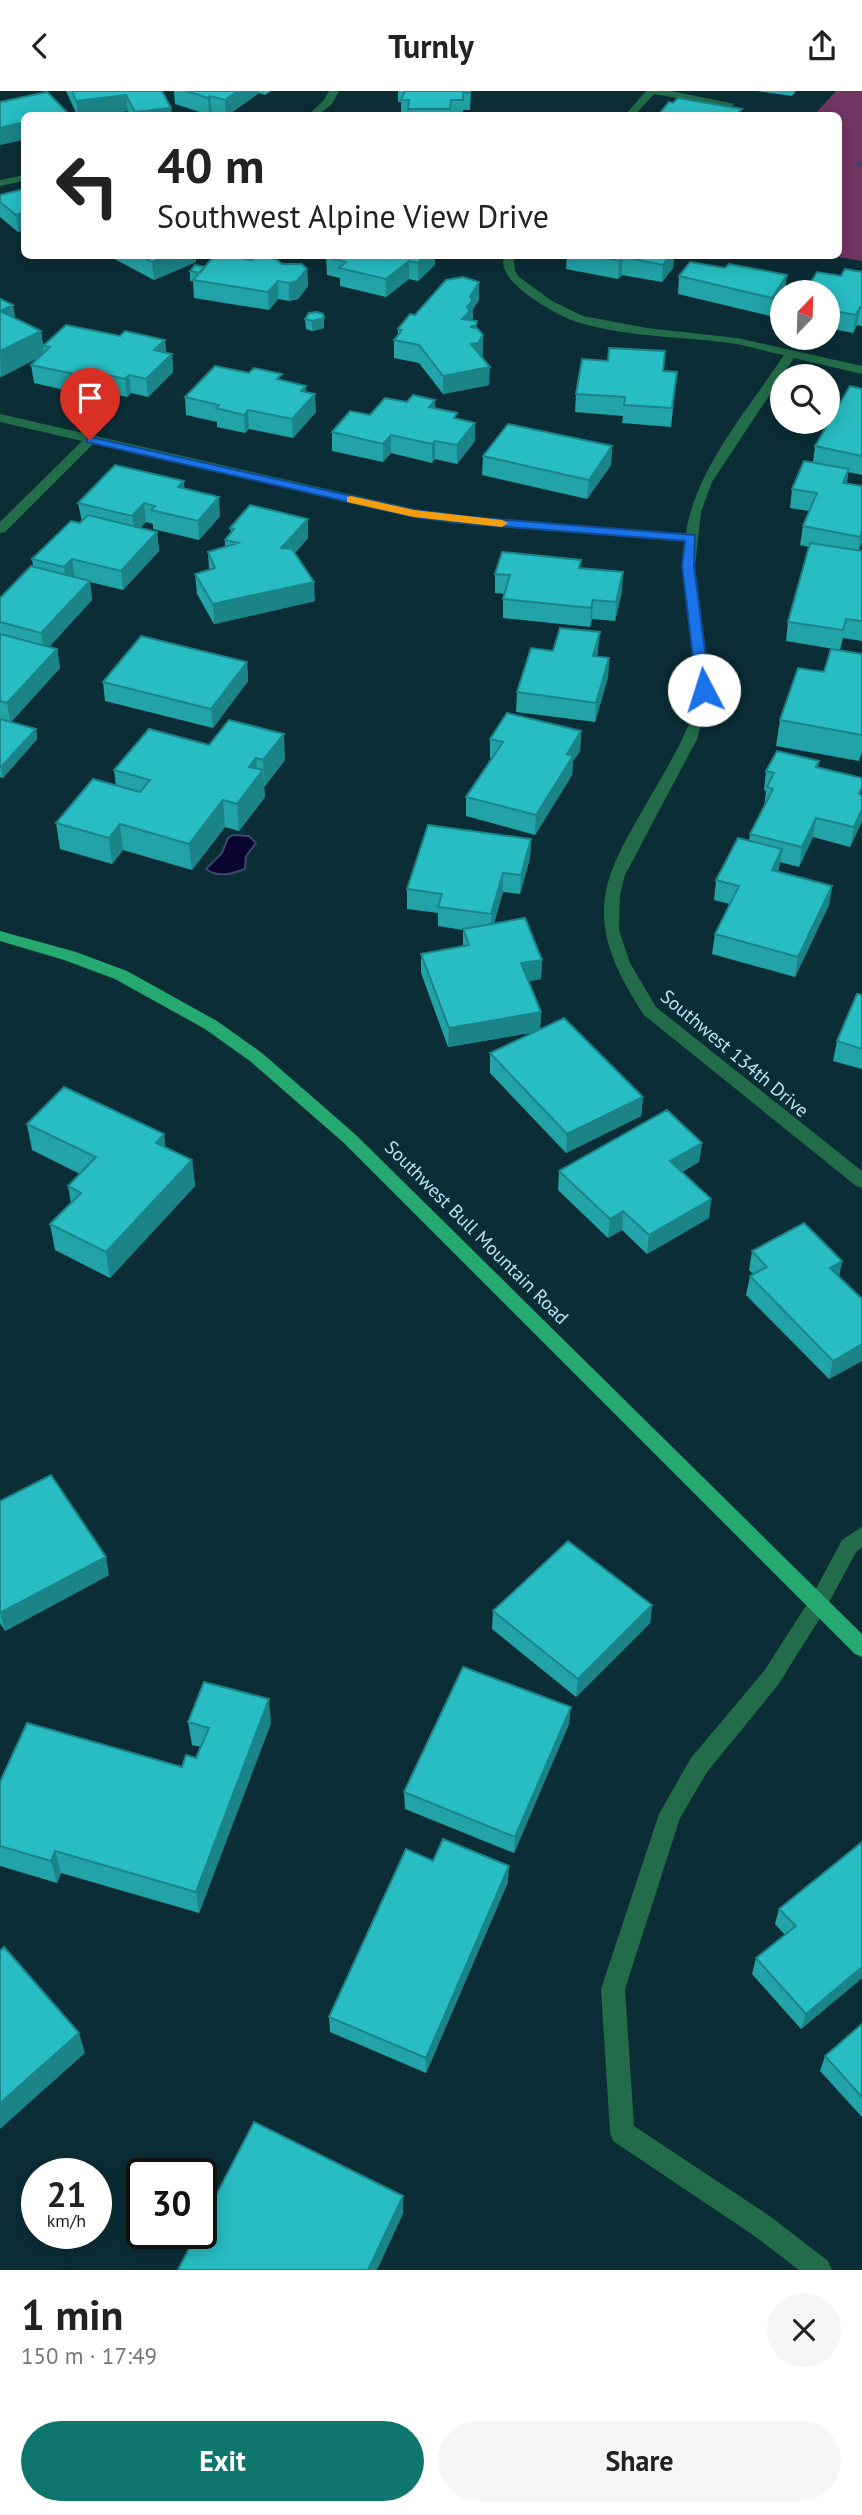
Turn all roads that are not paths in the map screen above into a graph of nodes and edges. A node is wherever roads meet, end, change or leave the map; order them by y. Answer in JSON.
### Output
{"nodes":[{"id":1,"x":334,"y":91,"type":"edge"},
{"id":2,"x":652,"y":91,"type":"edge"},
{"id":3,"x":730,"y":104,"type":"edge"},
{"id":4,"x":316,"y":112,"type":"edge"},
{"id":5,"x":633,"y":112,"type":"edge"},
{"id":6,"x":21,"y":179,"type":"edge"},
{"id":7,"x":0,"y":183,"type":"edge"},
{"id":8,"x":509,"y":259,"type":"edge"},
{"id":9,"x":791,"y":353,"type":"junction"},
{"id":10,"x":862,"y":370,"type":"edge"},
{"id":11,"x":0,"y":418,"type":"edge"},
{"id":12,"x":90,"y":440,"type":"junction"},
{"id":13,"x":0,"y":529,"type":"edge"},
{"id":14,"x":691,"y":538,"type":"junction"},
{"id":15,"x":0,"y":936,"type":"edge"},
{"id":16,"x":862,"y":1181,"type":"edge"},
{"id":17,"x":862,"y":1535,"type":"edge"},
{"id":18,"x":818,"y":1604,"type":"junction"},
{"id":19,"x":862,"y":1648,"type":"edge"},
{"id":20,"x":819,"y":2270,"type":"edge"}],
"edges":[{"from":1,"to":4,"type":"street"},
{"from":2,"to":3,"type":"street"},
{"from":2,"to":5,"type":"street"},
{"from":6,"to":7,"type":"street"},
{"from":8,"to":9,"type":"street"},
{"from":9,"to":10,"type":"street"},
{"from":9,"to":14,"type":"street","name":"Southwest 134th Drive"},
{"from":11,"to":12,"type":"street"},
{"from":12,"to":13,"type":"street"},
{"from":12,"to":14,"type":"street"},
{"from":14,"to":16,"type":"street","name":"Southwest 134th Drive"},
{"from":15,"to":18,"type":"main road","name":"Southwest Bull Mountain Road"},
{"from":17,"to":18,"type":"street"},
{"from":18,"to":19,"type":"main road","name":"Southwest Bull Mountain Road"},
{"from":18,"to":20,"type":"street"}]}
